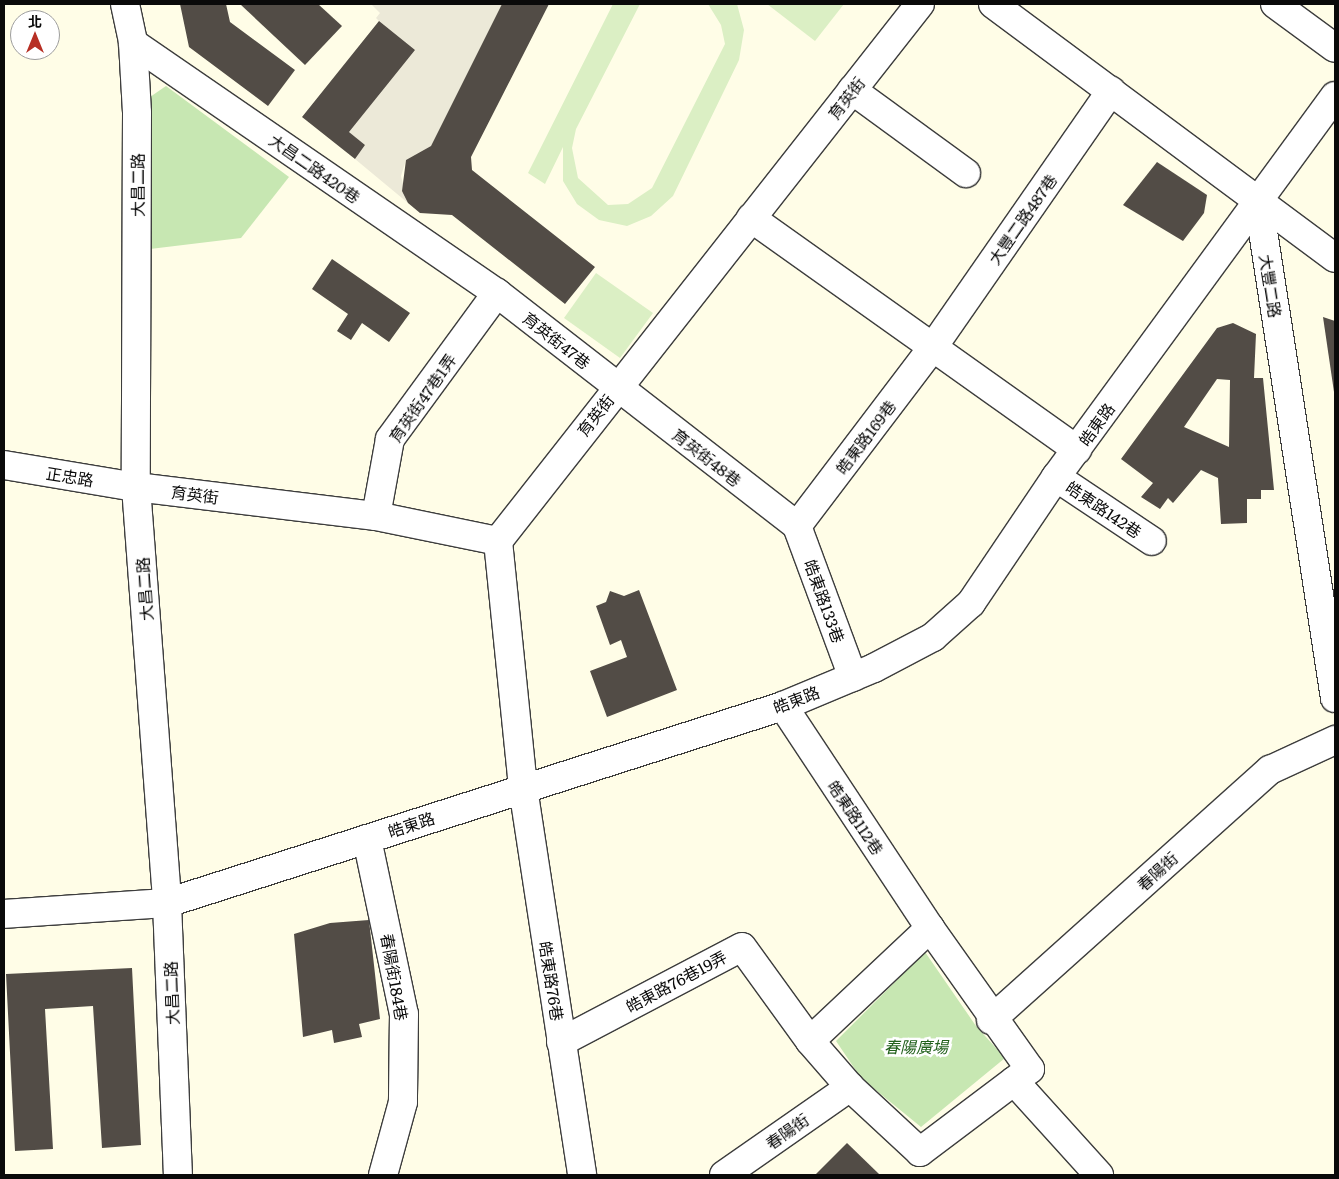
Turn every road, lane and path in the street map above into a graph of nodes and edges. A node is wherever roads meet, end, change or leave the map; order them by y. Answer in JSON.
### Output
{"nodes":[{"id":1,"x":125,"y":4,"type":"edge"},
{"id":2,"x":920,"y":4,"type":"edge"},
{"id":3,"x":993,"y":4,"type":"edge"},
{"id":4,"x":1275,"y":4,"type":"edge"},
{"id":5,"x":133,"y":43,"type":"junction"},
{"id":6,"x":1335,"y":48,"type":"edge"},
{"id":7,"x":852,"y":90,"type":"junction"},
{"id":8,"x":1111,"y":91,"type":"junction"},
{"id":9,"x":1335,"y":96,"type":"edge"},
{"id":10,"x":966,"y":173,"type":"dead end"},
{"id":11,"x":1258,"y":199,"type":"junction"},
{"id":12,"x":751,"y":218,"type":"junction"},
{"id":13,"x":1335,"y":258,"type":"edge"},
{"id":14,"x":497,"y":293,"type":"junction"},
{"id":15,"x":933,"y":347,"type":"junction"},
{"id":16,"x":617,"y":387,"type":"junction"},
{"id":17,"x":1077,"y":450,"type":"junction"},
{"id":18,"x":4,"y":465,"type":"edge"},
{"id":19,"x":1056,"y":476,"type":"junction"},
{"id":20,"x":136,"y":487,"type":"junction"},
{"id":21,"x":376,"y":516,"type":"junction"},
{"id":22,"x":797,"y":526,"type":"junction"},
{"id":23,"x":498,"y":541,"type":"junction"},
{"id":24,"x":1152,"y":541,"type":"dead end"},
{"id":25,"x":853,"y":677,"type":"junction"},
{"id":26,"x":1335,"y":698,"type":"edge"},
{"id":27,"x":783,"y":706,"type":"junction"},
{"id":28,"x":1335,"y":740,"type":"edge"},
{"id":29,"x":523,"y":788,"type":"junction"},
{"id":30,"x":367,"y":838,"type":"junction"},
{"id":31,"x":167,"y":903,"type":"junction"},
{"id":32,"x":4,"y":914,"type":"edge"},
{"id":33,"x":930,"y":928,"type":"junction"},
{"id":34,"x":991,"y":1020,"type":"junction"},
{"id":35,"x":810,"y":1041,"type":"junction"},
{"id":36,"x":561,"y":1042,"type":"junction"},
{"id":37,"x":1014,"y":1081,"type":"junction"},
{"id":38,"x":850,"y":1087,"type":"junction"},
{"id":39,"x":178,"y":1175,"type":"edge"},
{"id":40,"x":383,"y":1175,"type":"edge"},
{"id":41,"x":582,"y":1175,"type":"edge"},
{"id":42,"x":724,"y":1175,"type":"edge"},
{"id":43,"x":1099,"y":1175,"type":"edge"}],
"edges":[{"from":1,"to":5,"type":"street","name":"大昌二路"},
{"from":2,"to":7,"type":"street","name":"育英街"},
{"from":3,"to":8,"type":"street"},
{"from":4,"to":6,"type":"street"},
{"from":5,"to":14,"type":"street","name":"大昌二路420巷"},
{"from":5,"to":20,"type":"street","name":"大昌二路"},
{"from":7,"to":10,"type":"street"},
{"from":7,"to":12,"type":"street","name":"育英街"},
{"from":8,"to":11,"type":"street"},
{"from":8,"to":15,"type":"street","name":"大豐二路487巷"},
{"from":9,"to":11,"type":"street","name":"皓東路"},
{"from":11,"to":13,"type":"street"},
{"from":11,"to":17,"type":"street","name":"皓東路"},
{"from":11,"to":26,"type":"street","name":"大豐二路"},
{"from":12,"to":15,"type":"street"},
{"from":12,"to":16,"type":"street","name":"育英街"},
{"from":14,"to":16,"type":"street","name":"育英街47巷"},
{"from":14,"to":21,"type":"street","name":"育英街47巷1弄"},
{"from":15,"to":17,"type":"street"},
{"from":15,"to":22,"type":"street","name":"皓東路169巷"},
{"from":16,"to":22,"type":"street","name":"育英街48巷"},
{"from":16,"to":23,"type":"street","name":"育英街"},
{"from":17,"to":19,"type":"street","name":"皓東路"},
{"from":18,"to":20,"type":"street","name":"正忠路"},
{"from":19,"to":24,"type":"street","name":"皓東路142巷"},
{"from":19,"to":25,"type":"street","name":"皓東路"},
{"from":20,"to":21,"type":"street","name":"育英街"},
{"from":20,"to":31,"type":"street","name":"大昌二路"},
{"from":21,"to":23,"type":"street","name":"育英街"},
{"from":22,"to":25,"type":"street","name":"皓東路133巷"},
{"from":23,"to":29,"type":"street","name":"皓東路76巷"},
{"from":25,"to":27,"type":"street","name":"皓東路"},
{"from":27,"to":29,"type":"street","name":"皓東路"},
{"from":27,"to":33,"type":"street","name":"皓東路112巷"},
{"from":28,"to":34,"type":"street","name":"春陽街"},
{"from":29,"to":30,"type":"street","name":"皓東路"},
{"from":29,"to":36,"type":"street","name":"皓東路76巷"},
{"from":30,"to":31,"type":"street","name":"皓東路"},
{"from":30,"to":40,"type":"street","name":"春陽街184巷"},
{"from":31,"to":32,"type":"street","name":"皓東路"},
{"from":31,"to":39,"type":"street","name":"大昌二路"},
{"from":33,"to":34,"type":"street"},
{"from":33,"to":35,"type":"street"},
{"from":34,"to":37,"type":"street"},
{"from":35,"to":36,"type":"street","name":"皓東路76巷19弄"},
{"from":35,"to":38,"type":"street"},
{"from":36,"to":41,"type":"street","name":"皓東路76巷"},
{"from":37,"to":38,"type":"street"},
{"from":37,"to":43,"type":"street"},
{"from":38,"to":42,"type":"street","name":"春陽街"}]}
